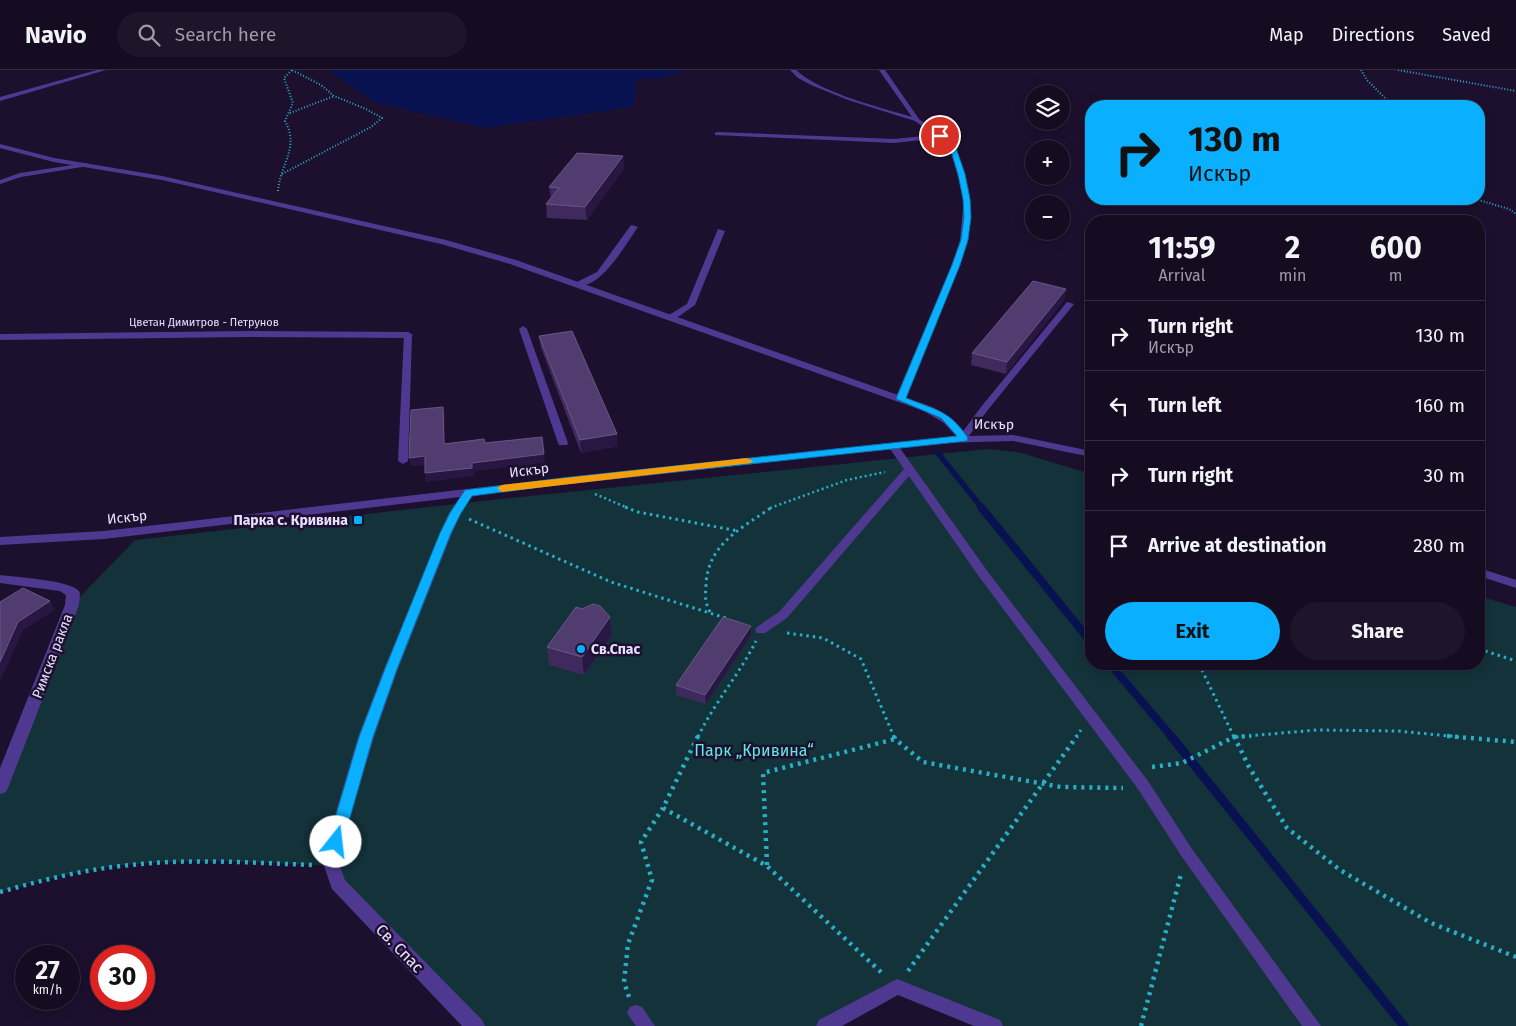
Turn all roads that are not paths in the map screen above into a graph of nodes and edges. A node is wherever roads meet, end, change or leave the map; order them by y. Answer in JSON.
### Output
{"nodes":[{"id":1,"x":103,"y":70,"type":"edge"},
{"id":2,"x":793,"y":70,"type":"edge"},
{"id":3,"x":882,"y":70,"type":"edge"},
{"id":4,"x":0,"y":99,"type":"edge"},
{"id":5,"x":9,"y":102,"type":"dead end"},
{"id":6,"x":0,"y":105,"type":"edge"},
{"id":7,"x":917,"y":120,"type":"junction"},
{"id":8,"x":717,"y":134,"type":"dead end"},
{"id":9,"x":940,"y":136,"type":"junction"},
{"id":10,"x":0,"y":146,"type":"edge"},
{"id":11,"x":86,"y":165,"type":"junction"},
{"id":12,"x":0,"y":182,"type":"edge"},
{"id":13,"x":634,"y":227,"type":"dead end"},
{"id":14,"x":720,"y":231,"type":"dead end"},
{"id":15,"x":580,"y":284,"type":"junction"},
{"id":16,"x":1070,"y":304,"type":"dead end"},
{"id":17,"x":672,"y":317,"type":"junction"},
{"id":18,"x":523,"y":329,"type":"dead end"},
{"id":19,"x":408,"y":335,"type":"joint"},
{"id":20,"x":0,"y":336,"type":"edge"},
{"id":21,"x":900,"y":399,"type":"junction"},
{"id":22,"x":963,"y":438,"type":"junction"},
{"id":23,"x":563,"y":443,"type":"dead end"},
{"id":24,"x":893,"y":446,"type":"junction"},
{"id":25,"x":1085,"y":453,"type":"edge"},
{"id":26,"x":403,"y":461,"type":"dead end"},
{"id":27,"x":909,"y":469,"type":"junction"},
{"id":28,"x":468,"y":493,"type":"junction"},
{"id":29,"x":0,"y":541,"type":"edge"},
{"id":30,"x":1485,"y":574,"type":"edge"},
{"id":31,"x":0,"y":579,"type":"edge"},
{"id":32,"x":1516,"y":584,"type":"edge"},
{"id":33,"x":761,"y":630,"type":"road end"},
{"id":34,"x":0,"y":788,"type":"edge"},
{"id":35,"x":475,"y":1026,"type":"edge"},
{"id":36,"x":825,"y":1026,"type":"edge"},
{"id":37,"x":994,"y":1026,"type":"edge"},
{"id":38,"x":1312,"y":1026,"type":"edge"}],
"edges":[{"from":1,"to":4,"type":"lane"},
{"from":2,"to":7,"type":"lane"},
{"from":3,"to":7,"type":"lane"},
{"from":5,"to":6,"type":"lane"},
{"from":7,"to":9,"type":"lane"},
{"from":8,"to":9,"type":"lane"},
{"from":9,"to":21,"type":"lane"},
{"from":10,"to":11,"type":"street"},
{"from":11,"to":12,"type":"lane"},
{"from":11,"to":15,"type":"street"},
{"from":13,"to":15,"type":"lane"},
{"from":14,"to":17,"type":"lane"},
{"from":15,"to":17,"type":"street"},
{"from":16,"to":22,"type":"lane"},
{"from":17,"to":21,"type":"street"},
{"from":18,"to":23,"type":"lane"},
{"from":19,"to":20,"type":"street","name":"Цветан Димитров - Петрунов"},
{"from":19,"to":26,"type":"lane"},
{"from":21,"to":22,"type":"street"},
{"from":22,"to":24,"type":"street","name":"Искър"},
{"from":22,"to":25,"type":"street","name":"Искър"},
{"from":24,"to":27,"type":"lane"},
{"from":24,"to":28,"type":"street","name":"Искър"},
{"from":27,"to":33,"type":"lane"},
{"from":27,"to":38,"type":"lane"},
{"from":28,"to":29,"type":"street","name":"Искър"},
{"from":28,"to":35,"type":"street","name":"Св. Спас"},
{"from":30,"to":32,"type":"street"},
{"from":31,"to":34,"type":"street","name":"Римска ракла"},
{"from":36,"to":37,"type":"lane"}]}
